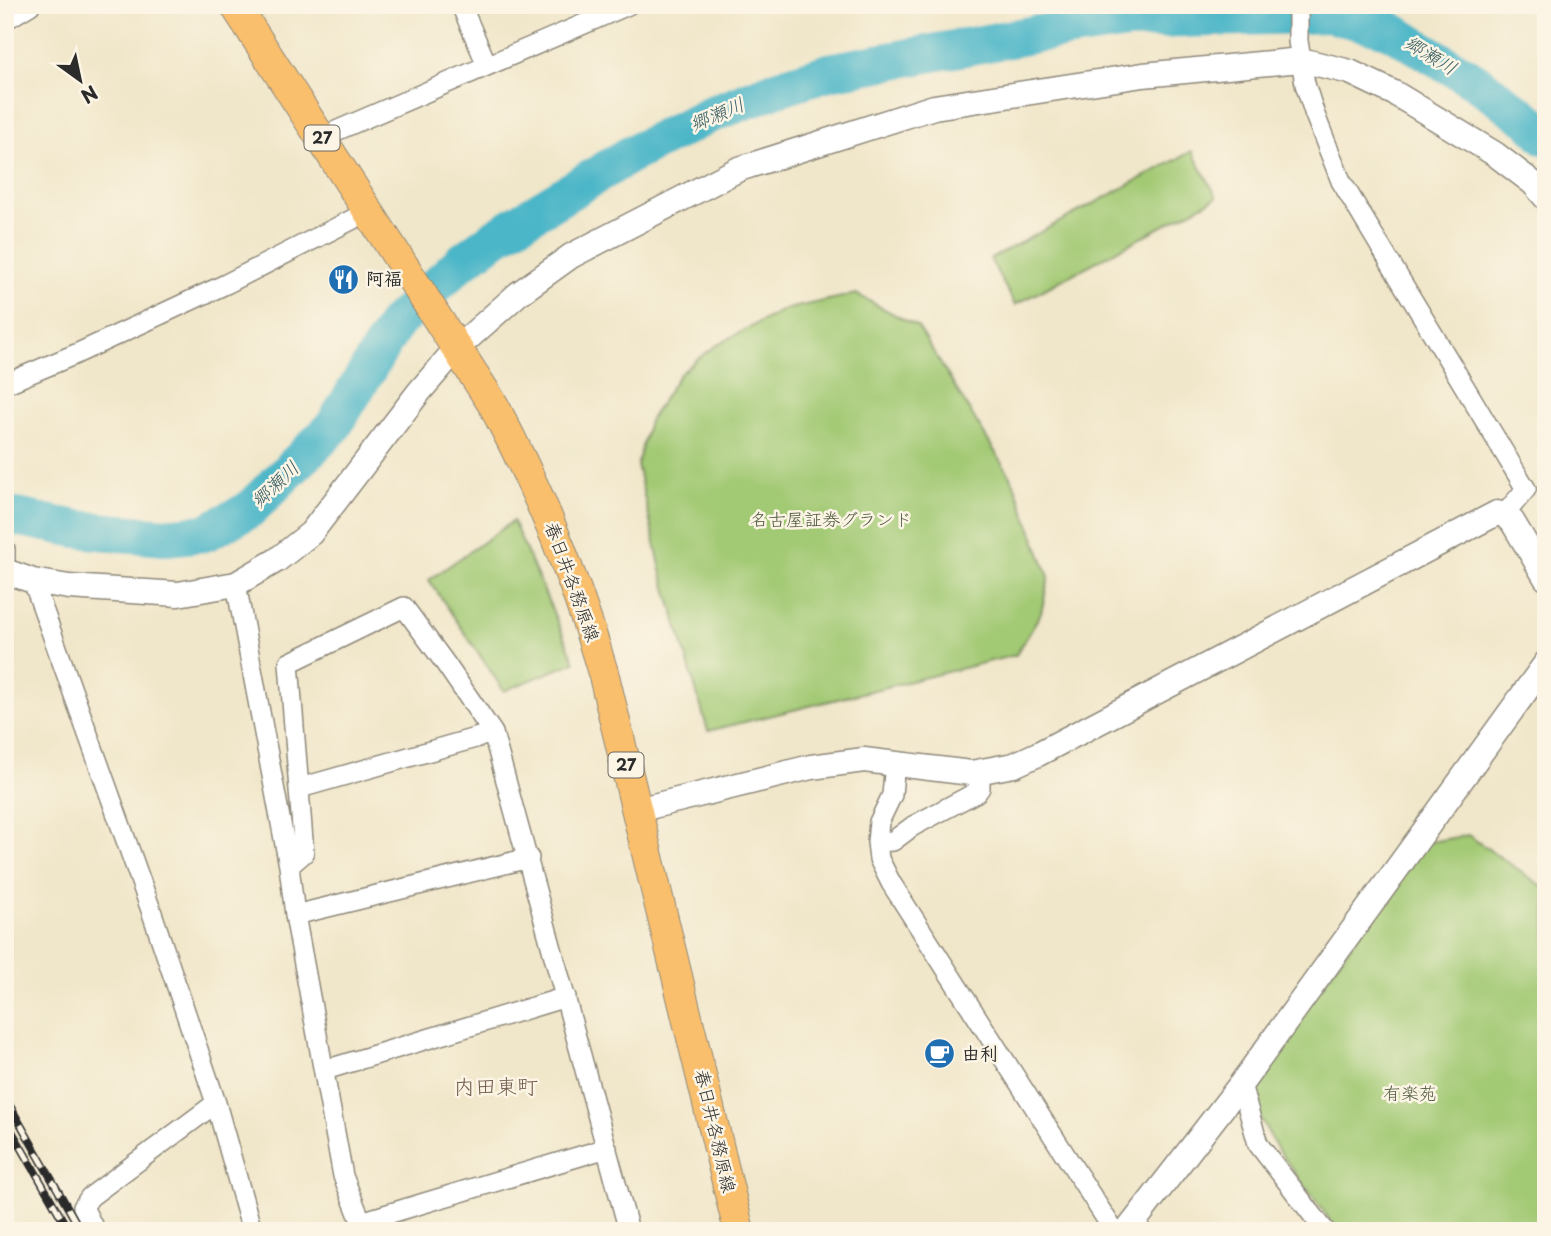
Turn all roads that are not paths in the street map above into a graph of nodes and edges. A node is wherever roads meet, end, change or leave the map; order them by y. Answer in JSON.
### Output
{"nodes":[{"id":1,"x":30,"y":5,"type":"edge"},
{"id":2,"x":235,"y":5,"type":"edge"},
{"id":3,"x":461,"y":5,"type":"edge"},
{"id":4,"x":628,"y":5,"type":"edge"},
{"id":5,"x":1298,"y":5,"type":"edge"},
{"id":6,"x":5,"y":20,"type":"edge"},
{"id":7,"x":1300,"y":50,"type":"junction"},
{"id":8,"x":487,"y":65,"type":"junction"},
{"id":9,"x":322,"y":137,"type":"junction"},
{"id":10,"x":1546,"y":198,"type":"edge"},
{"id":11,"x":369,"y":211,"type":"junction"},
{"id":12,"x":449,"y":337,"type":"junction"},
{"id":13,"x":5,"y":384,"type":"edge"},
{"id":14,"x":1504,"y":515,"type":"junction"},
{"id":15,"x":5,"y":549,"type":"edge"},
{"id":16,"x":5,"y":559,"type":"edge"},
{"id":17,"x":5,"y":571,"type":"edge"},
{"id":18,"x":1546,"y":578,"type":"edge"},
{"id":19,"x":33,"y":581,"type":"junction"},
{"id":20,"x":236,"y":584,"type":"junction"},
{"id":21,"x":1546,"y":663,"type":"edge"},
{"id":22,"x":493,"y":733,"type":"junction"},
{"id":23,"x":895,"y":762,"type":"junction"},
{"id":24,"x":981,"y":771,"type":"junction"},
{"id":25,"x":300,"y":788,"type":"junction"},
{"id":26,"x":637,"y":810,"type":"junction"},
{"id":27,"x":877,"y":842,"type":"junction"},
{"id":28,"x":529,"y":858,"type":"junction"},
{"id":29,"x":289,"y":866,"type":"junction"},
{"id":30,"x":296,"y":915,"type":"junction"},
{"id":31,"x":566,"y":997,"type":"junction"},
{"id":32,"x":325,"y":1070,"type":"junction"},
{"id":33,"x":1241,"y":1084,"type":"junction"},
{"id":34,"x":216,"y":1103,"type":"junction"},
{"id":35,"x":607,"y":1148,"type":"junction"},
{"id":36,"x":363,"y":1226,"type":"edge"},
{"id":37,"x":95,"y":1231,"type":"edge"},
{"id":38,"x":252,"y":1231,"type":"edge"},
{"id":39,"x":629,"y":1231,"type":"edge"},
{"id":40,"x":739,"y":1231,"type":"edge"},
{"id":41,"x":1114,"y":1231,"type":"edge"},
{"id":42,"x":1128,"y":1231,"type":"edge"},
{"id":43,"x":1325,"y":1231,"type":"edge"}],
"edges":[{"from":1,"to":6,"type":"street"},
{"from":2,"to":9,"type":"main road","name":"春日井各務原線","number":"27"},
{"from":3,"to":8,"type":"street"},
{"from":4,"to":8,"type":"street"},
{"from":5,"to":7,"type":"street"},
{"from":7,"to":10,"type":"street"},
{"from":7,"to":12,"type":"street"},
{"from":7,"to":14,"type":"street"},
{"from":8,"to":9,"type":"street"},
{"from":9,"to":11,"type":"main road","name":"春日井各務原線","number":"27"},
{"from":11,"to":12,"type":"main road","name":"春日井各務原線","number":"27"},
{"from":11,"to":13,"type":"street"},
{"from":12,"to":20,"type":"street"},
{"from":12,"to":26,"type":"main road","name":"春日井各務原線","number":"27"},
{"from":14,"to":18,"type":"street"},
{"from":14,"to":24,"type":"street"},
{"from":15,"to":16,"type":"street"},
{"from":17,"to":19,"type":"street"},
{"from":19,"to":20,"type":"street"},
{"from":19,"to":34,"type":"street"},
{"from":20,"to":29,"type":"street"},
{"from":21,"to":33,"type":"street"},
{"from":22,"to":25,"type":"street"},
{"from":22,"to":25,"type":"street"},
{"from":22,"to":28,"type":"street"},
{"from":23,"to":24,"type":"street"},
{"from":23,"to":26,"type":"street"},
{"from":23,"to":27,"type":"street"},
{"from":24,"to":27,"type":"street"},
{"from":25,"to":29,"type":"street"},
{"from":26,"to":40,"type":"main road","name":"春日井各務原線","number":"27"},
{"from":27,"to":41,"type":"street"},
{"from":28,"to":30,"type":"street"},
{"from":28,"to":31,"type":"street"},
{"from":29,"to":30,"type":"street"},
{"from":30,"to":32,"type":"street"},
{"from":31,"to":32,"type":"street"},
{"from":31,"to":35,"type":"street"},
{"from":32,"to":36,"type":"street"},
{"from":33,"to":42,"type":"street"},
{"from":33,"to":43,"type":"street"},
{"from":34,"to":37,"type":"street"},
{"from":34,"to":38,"type":"street"},
{"from":35,"to":36,"type":"street"},
{"from":35,"to":39,"type":"street"}]}
